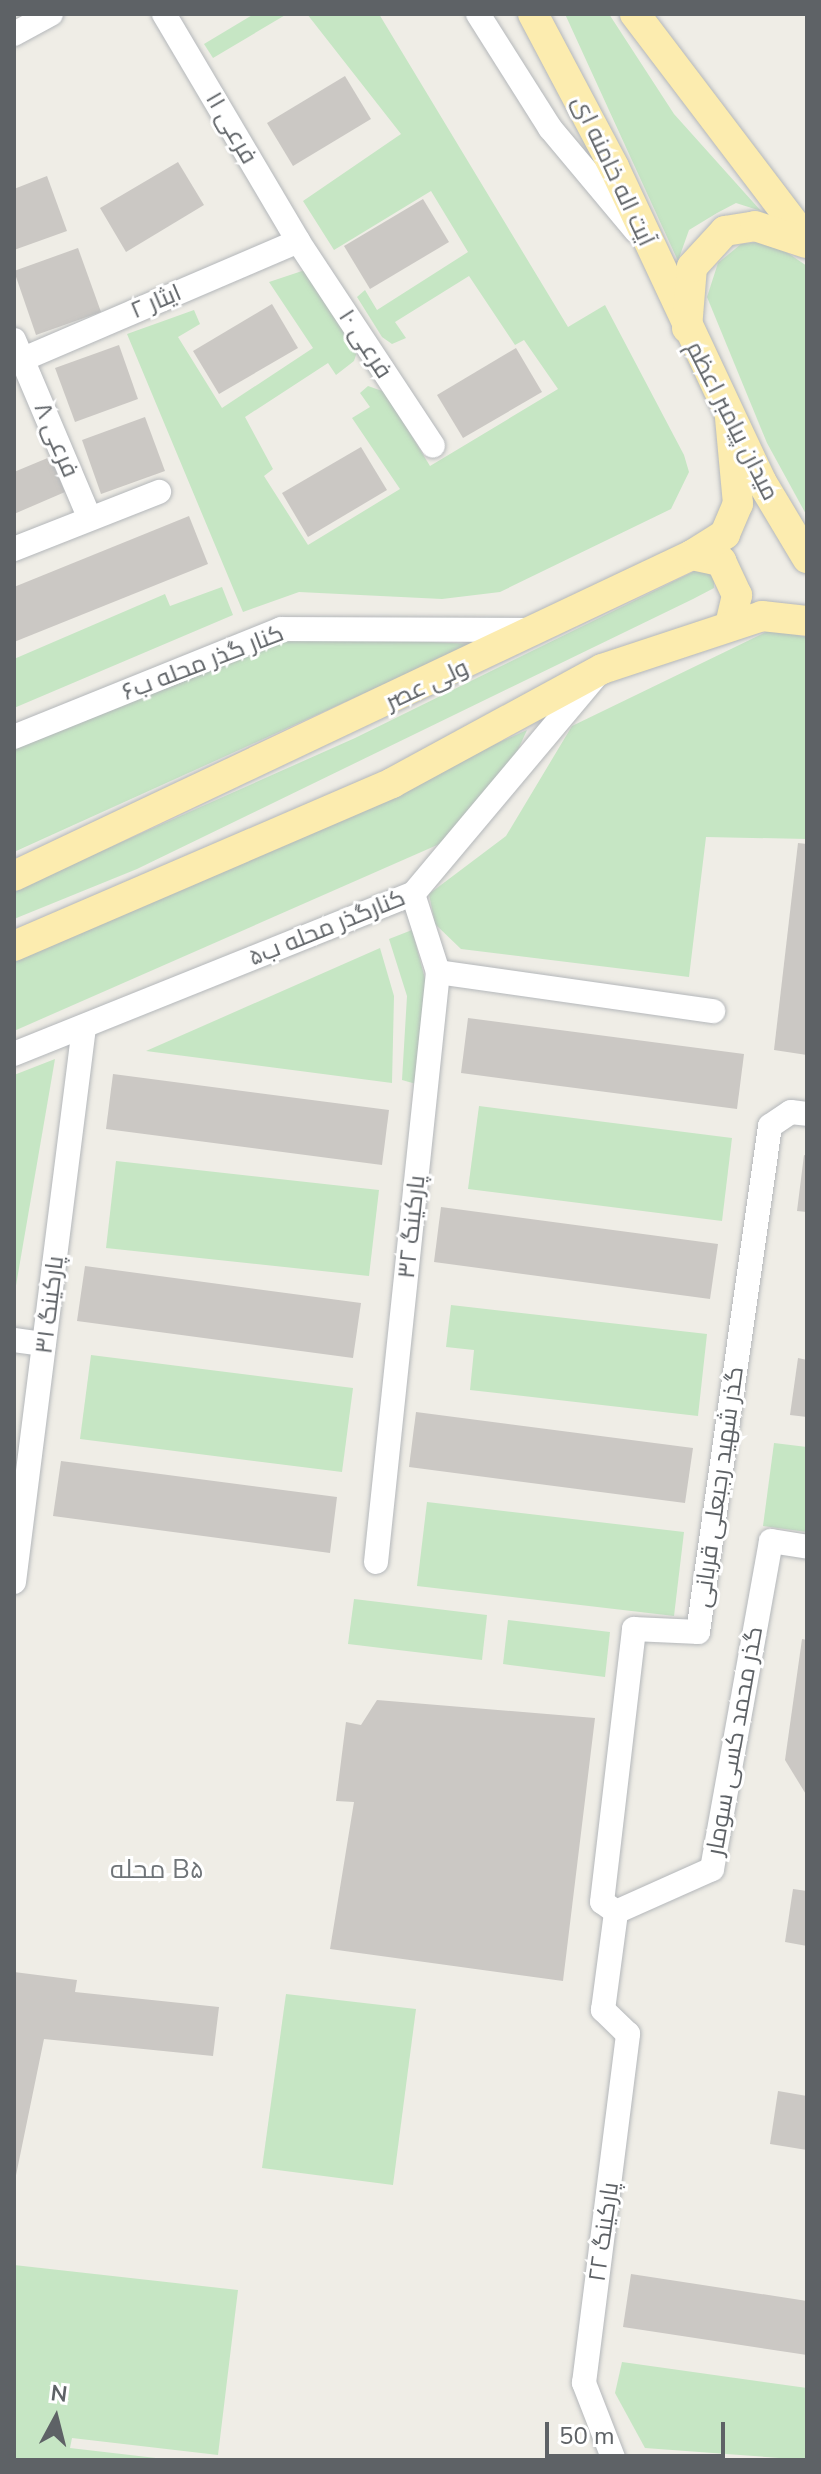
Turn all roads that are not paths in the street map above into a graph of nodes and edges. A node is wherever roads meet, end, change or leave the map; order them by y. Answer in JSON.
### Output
{"nodes":[{"id":1,"x":51,"y":14,"type":"edge"},
{"id":2,"x":164,"y":14,"type":"edge"},
{"id":3,"x":478,"y":14,"type":"edge"},
{"id":4,"x":533,"y":14,"type":"edge"},
{"id":5,"x":635,"y":14,"type":"edge"},
{"id":6,"x":14,"y":34,"type":"edge"},
{"id":7,"x":298,"y":241,"type":"junction"},
{"id":8,"x":807,"y":242,"type":"edge"},
{"id":9,"x":648,"y":245,"type":"junction"},
{"id":10,"x":687,"y":330,"type":"junction"},
{"id":11,"x":17,"y":354,"type":"edge"},
{"id":12,"x":730,"y":418,"type":"junction"},
{"id":13,"x":433,"y":446,"type":"dead end"},
{"id":14,"x":159,"y":492,"type":"dead end"},
{"id":15,"x":90,"y":519,"type":"junction"},
{"id":16,"x":14,"y":549,"type":"edge"},
{"id":17,"x":692,"y":555,"type":"junction"},
{"id":18,"x":807,"y":558,"type":"edge"},
{"id":19,"x":807,"y":621,"type":"edge"},
{"id":20,"x":730,"y":625,"type":"junction"},
{"id":21,"x":544,"y":630,"type":"junction"},
{"id":22,"x":602,"y":669,"type":"junction"},
{"id":23,"x":14,"y":737,"type":"edge"},
{"id":24,"x":14,"y":876,"type":"edge"},
{"id":25,"x":413,"y":894,"type":"junction"},
{"id":26,"x":14,"y":946,"type":"edge"},
{"id":27,"x":438,"y":972,"type":"junction"},
{"id":28,"x":713,"y":1011,"type":"dead end"},
{"id":29,"x":84,"y":1027,"type":"junction"},
{"id":30,"x":14,"y":1054,"type":"edge"},
{"id":31,"x":807,"y":1114,"type":"edge"},
{"id":32,"x":14,"y":1340,"type":"edge"},
{"id":33,"x":44,"y":1344,"type":"junction"},
{"id":34,"x":16,"y":1542,"type":"edge"},
{"id":35,"x":807,"y":1547,"type":"edge"},
{"id":36,"x":376,"y":1562,"type":"dead end"},
{"id":37,"x":14,"y":1582,"type":"edge"},
{"id":38,"x":616,"y":1912,"type":"junction"},
{"id":39,"x":614,"y":2460,"type":"edge"}],
"edges":[{"from":1,"to":6,"type":"street"},
{"from":2,"to":7,"type":"street","name":"فرعی ۱۱"},
{"from":3,"to":9,"type":"street"},
{"from":4,"to":9,"type":"main road","name":"آیت اله خامنه ای"},
{"from":5,"to":8,"type":"main road"},
{"from":7,"to":11,"type":"street","name":"ایثار ۲"},
{"from":7,"to":13,"type":"street","name":"فرعی ۱۰"},
{"from":8,"to":10,"type":"main road","name":"میدان پیامبر اعظم"},
{"from":9,"to":10,"type":"main road","name":"آیت اله خامنه ای"},
{"from":10,"to":12,"type":"main road","name":"میدان پیامبر اعظم"},
{"from":11,"to":15,"type":"street","name":"فرعی ۸"},
{"from":12,"to":17,"type":"main road","name":"ولی عصر"},
{"from":12,"to":18,"type":"main road","name":"میدان پیامبر اعظم"},
{"from":14,"to":15,"type":"street"},
{"from":15,"to":16,"type":"street"},
{"from":17,"to":20,"type":"main road"},
{"from":17,"to":21,"type":"main road","name":"ولی عصر"},
{"from":19,"to":20,"type":"main road"},
{"from":20,"to":22,"type":"main road"},
{"from":21,"to":23,"type":"street","name":"کنار گذر محله ب۶"},
{"from":21,"to":24,"type":"main road","name":"ولی عصر"},
{"from":22,"to":25,"type":"street","name":"کنارگذر محله ب۵"},
{"from":22,"to":26,"type":"main road"},
{"from":25,"to":27,"type":"street","name":"پارکینگ ۳۲"},
{"from":25,"to":29,"type":"street","name":"کنارگذر محله ب۵"},
{"from":27,"to":28,"type":"street"},
{"from":27,"to":36,"type":"street","name":"پارکینگ ۳۲"},
{"from":29,"to":30,"type":"street","name":"کنارگذر محله ب۵"},
{"from":29,"to":33,"type":"street","name":"پارکینگ ۳۱"},
{"from":31,"to":38,"type":"street","name":"گذر شهید رجبعلی قربانی"},
{"from":32,"to":33,"type":"street"},
{"from":33,"to":34,"type":"street","name":"پارکینگ ۳۱"},
{"from":34,"to":37,"type":"street","name":"پارکینگ ۳۱"},
{"from":35,"to":38,"type":"street","name":"گذر محمد کسی سومار"},
{"from":38,"to":39,"type":"street","name":"پارکینگ ۲۲"}]}
